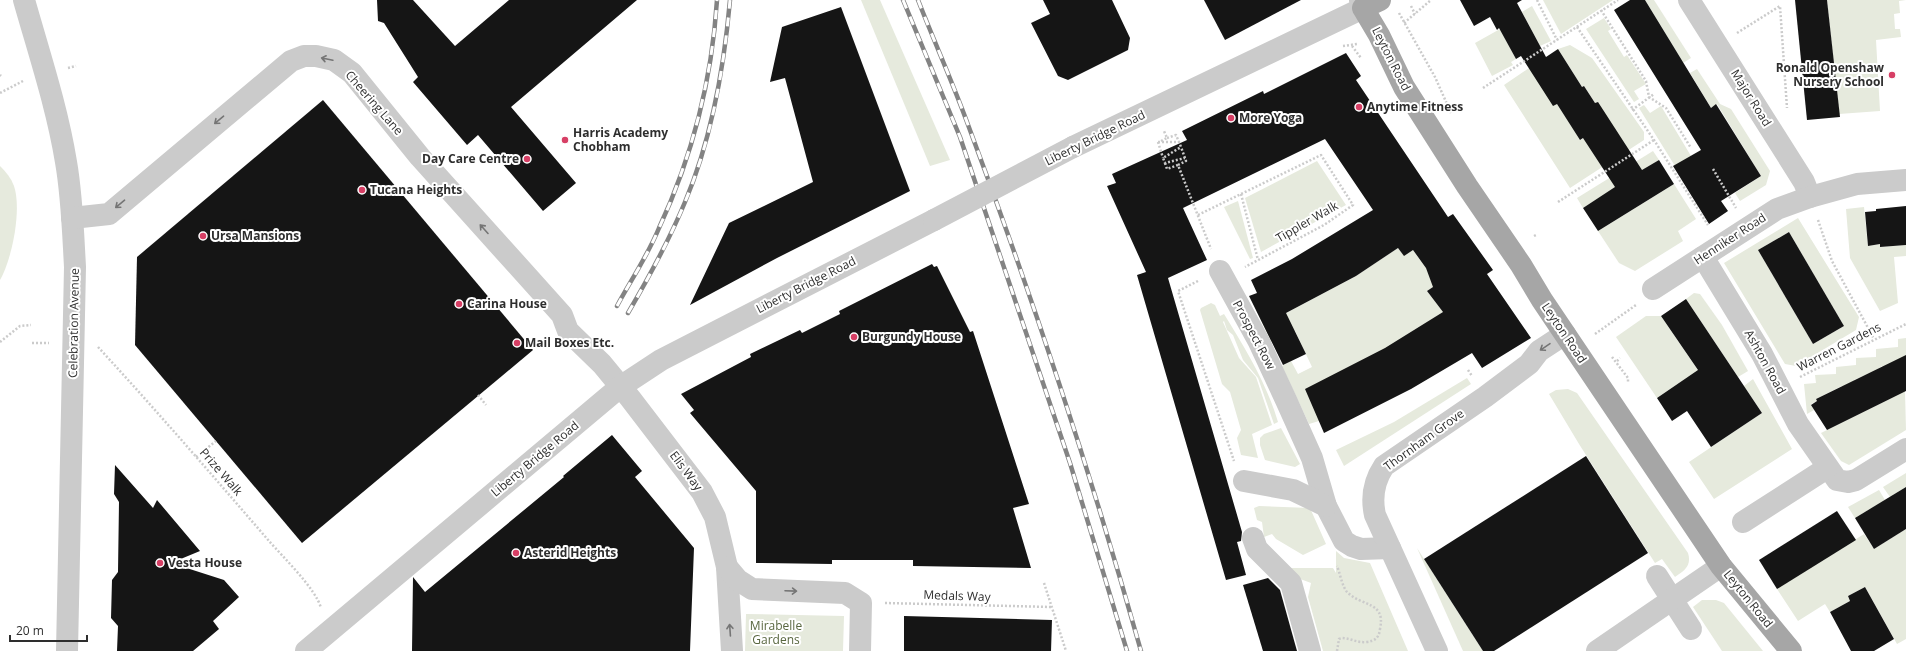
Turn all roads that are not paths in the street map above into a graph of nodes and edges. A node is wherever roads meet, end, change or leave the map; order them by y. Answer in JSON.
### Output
{"nodes":[{"id":1,"x":24,"y":0,"type":"edge"},
{"id":2,"x":1689,"y":0,"type":"edge"},
{"id":3,"x":1368,"y":3,"type":"edge"},
{"id":4,"x":1906,"y":180,"type":"edge"},
{"id":5,"x":1810,"y":197,"type":"junction"},
{"id":6,"x":72,"y":218,"type":"junction"},
{"id":7,"x":1703,"y":257,"type":"junction"},
{"id":8,"x":1222,"y":275,"type":"road end"},
{"id":9,"x":1647,"y":295,"type":"road end"},
{"id":10,"x":1565,"y":334,"type":"junction"},
{"id":11,"x":620,"y":387,"type":"junction"},
{"id":12,"x":1906,"y":449,"type":"edge"},
{"id":13,"x":1827,"y":468,"type":"junction"},
{"id":14,"x":1244,"y":482,"type":"road end"},
{"id":15,"x":1326,"y":506,"type":"junction"},
{"id":16,"x":1743,"y":522,"type":"dead end"},
{"id":17,"x":1253,"y":538,"type":"dead end"},
{"id":18,"x":1390,"y":548,"type":"junction"},
{"id":19,"x":1721,"y":566,"type":"junction"},
{"id":20,"x":727,"y":567,"type":"junction"},
{"id":21,"x":1657,"y":576,"type":"dead end"},
{"id":22,"x":752,"y":589,"type":"junction"},
{"id":23,"x":1672,"y":600,"type":"junction"},
{"id":24,"x":729,"y":609,"type":"junction"},
{"id":25,"x":1692,"y":630,"type":"dead end"},
{"id":26,"x":67,"y":651,"type":"edge"},
{"id":27,"x":306,"y":651,"type":"edge"},
{"id":28,"x":732,"y":651,"type":"edge"},
{"id":29,"x":860,"y":651,"type":"edge"},
{"id":30,"x":1310,"y":651,"type":"edge"},
{"id":31,"x":1437,"y":651,"type":"edge"},
{"id":32,"x":1597,"y":651,"type":"edge"},
{"id":33,"x":1791,"y":651,"type":"edge"}],
"edges":[{"from":1,"to":6,"type":"street","name":"Celebration Avenue"},
{"from":2,"to":5,"type":"street","name":"Major Road"},
{"from":3,"to":10,"type":"main road","name":"Leyton Road"},
{"from":3,"to":11,"type":"street","name":"Liberty Bridge Road","bridge":true},
{"from":4,"to":5,"type":"street","name":"Henniker Road"},
{"from":5,"to":7,"type":"street","name":"Henniker Road"},
{"from":11,"to":6,"type":"street","name":"Cheering Lane","one_way":true},
{"from":6,"to":26,"type":"street","name":"Celebration Avenue"},
{"from":7,"to":9,"type":"street","name":"Henniker Road"},
{"from":7,"to":13,"type":"street","name":"Ashton Road"},
{"from":8,"to":15,"type":"street","name":"Prospect Row"},
{"from":10,"to":18,"type":"street","name":"Thornham Grove","one_way":true},
{"from":10,"to":19,"type":"main road","name":"Leyton Road"},
{"from":11,"to":20,"type":"street","name":"Elis Way"},
{"from":11,"to":27,"type":"street","name":"Liberty Bridge Road"},
{"from":12,"to":13,"type":"street","name":"Ashton Road"},
{"from":13,"to":16,"type":"street"},
{"from":14,"to":15,"type":"street"},
{"from":15,"to":18,"type":"street","name":"Prospect Row"},
{"from":17,"to":30,"type":"street"},
{"from":18,"to":31,"type":"street","name":"Thornham Grove"},
{"from":19,"to":23,"type":"street"},
{"from":19,"to":33,"type":"main road","name":"Leyton Road"},
{"from":20,"to":22,"type":"street"},
{"from":20,"to":24,"type":"street"},
{"from":21,"to":23,"type":"street"},
{"from":22,"to":24,"type":"street"},
{"from":22,"to":29,"type":"street","one_way":true},
{"from":23,"to":25,"type":"street"},
{"from":23,"to":32,"type":"street"},
{"from":28,"to":24,"type":"street","one_way":true}]}
